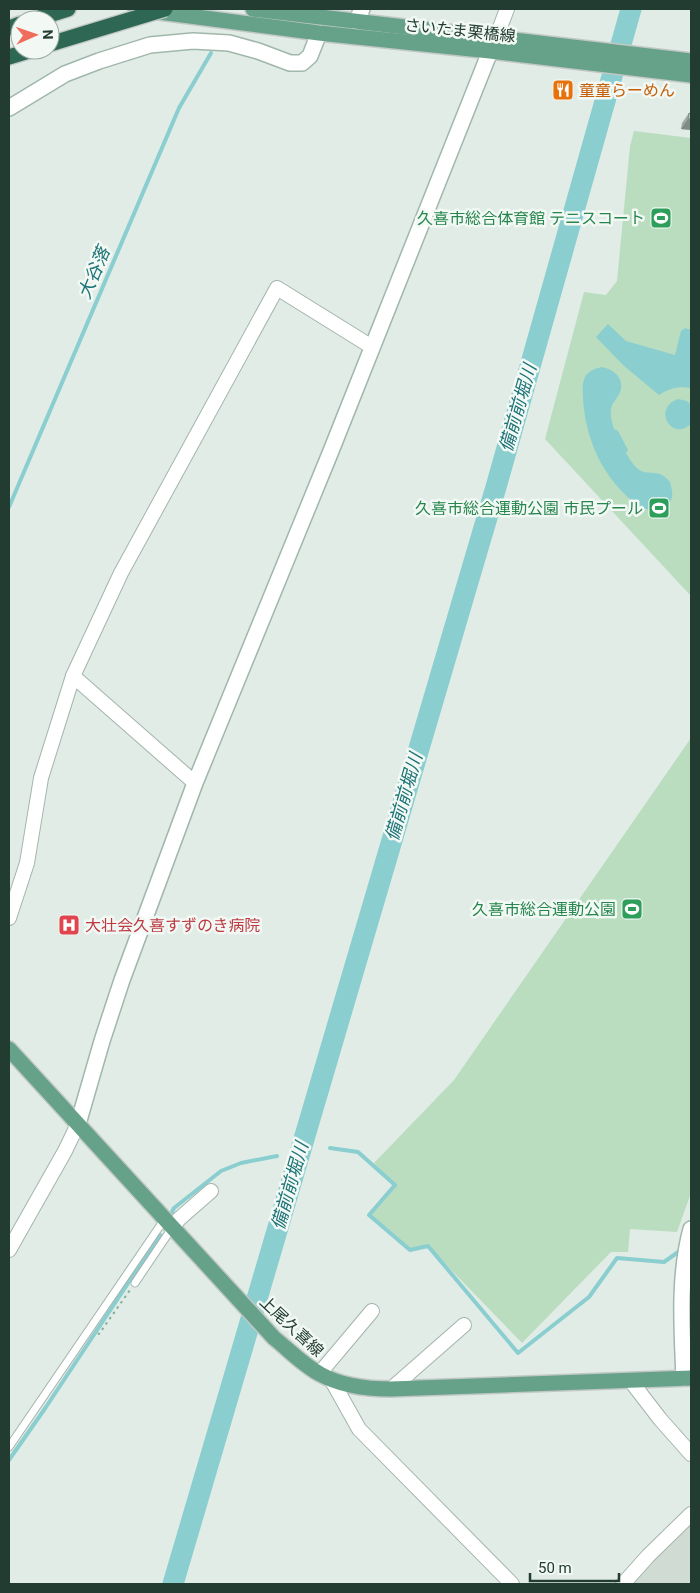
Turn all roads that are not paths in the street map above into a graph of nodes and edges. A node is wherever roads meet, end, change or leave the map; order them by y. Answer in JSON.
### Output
{"nodes":[{"id":1,"x":136,"y":9,"type":"edge"},
{"id":2,"x":165,"y":9,"type":"edge"},
{"id":3,"x":253,"y":9,"type":"edge"},
{"id":4,"x":507,"y":9,"type":"edge"},
{"id":5,"x":359,"y":15,"type":"edge"},
{"id":6,"x":319,"y":33,"type":"junction"},
{"id":7,"x":60,"y":41,"type":"edge"},
{"id":8,"x":493,"y":44,"type":"junction"},
{"id":9,"x":631,"y":61,"type":"junction"},
{"id":10,"x":691,"y":61,"type":"edge"},
{"id":11,"x":691,"y":75,"type":"edge"},
{"id":12,"x":9,"y":108,"type":"edge"},
{"id":13,"x":372,"y":347,"type":"junction"},
{"id":14,"x":71,"y":681,"type":"junction"},
{"id":15,"x":194,"y":787,"type":"junction"},
{"id":16,"x":9,"y":918,"type":"edge"},
{"id":17,"x":9,"y":1049,"type":"edge"},
{"id":18,"x":78,"y":1124,"type":"junction"},
{"id":19,"x":211,"y":1190,"type":"dead end"},
{"id":20,"x":168,"y":1224,"type":"junction"},
{"id":21,"x":691,"y":1229,"type":"edge"},
{"id":22,"x":9,"y":1250,"type":"edge"},
{"id":23,"x":135,"y":1283,"type":"road end"},
{"id":24,"x":372,"y":1311,"type":"dead end"},
{"id":25,"x":464,"y":1325,"type":"dead end"},
{"id":26,"x":325,"y":1376,"type":"junction"},
{"id":27,"x":688,"y":1378,"type":"edge"},
{"id":28,"x":630,"y":1380,"type":"junction"},
{"id":29,"x":391,"y":1390,"type":"junction"},
{"id":30,"x":9,"y":1447,"type":"edge"},
{"id":31,"x":691,"y":1454,"type":"edge"},
{"id":32,"x":691,"y":1514,"type":"edge"},
{"id":33,"x":512,"y":1584,"type":"edge"},
{"id":34,"x":623,"y":1584,"type":"edge"}],
"edges":[{"from":1,"to":6,"type":"main road","name":"さいたま栗橋線"},
{"from":2,"to":7,"type":"highway","bridge":true},
{"from":3,"to":5,"type":"main road","name":"さいたま栗橋線"},
{"from":4,"to":8,"type":"street"},
{"from":5,"to":8,"type":"main road","name":"さいたま栗橋線"},
{"from":6,"to":8,"type":"main road","name":"さいたま栗橋線"},
{"from":6,"to":12,"type":"street"},
{"from":8,"to":9,"type":"main road","name":"さいたま栗橋線"},
{"from":8,"to":13,"type":"street"},
{"from":9,"to":10,"type":"main road","name":"さいたま栗橋線"},
{"from":9,"to":11,"type":"main road","name":"さいたま栗橋線"},
{"from":13,"to":14,"type":"street"},
{"from":13,"to":15,"type":"street"},
{"from":14,"to":15,"type":"street"},
{"from":14,"to":16,"type":"street"},
{"from":15,"to":18,"type":"street"},
{"from":17,"to":18,"type":"main road","name":"上尾久喜線"},
{"from":18,"to":20,"type":"main road","name":"上尾久喜線"},
{"from":18,"to":22,"type":"street"},
{"from":19,"to":20,"type":"street"},
{"from":20,"to":23,"type":"lane"},
{"from":20,"to":26,"type":"main road","name":"上尾久喜線"},
{"from":20,"to":30,"type":"lane"},
{"from":21,"to":27,"type":"street"},
{"from":24,"to":26,"type":"street"},
{"from":25,"to":29,"type":"street"},
{"from":26,"to":29,"type":"main road","name":"上尾久喜線"},
{"from":26,"to":33,"type":"street"},
{"from":27,"to":28,"type":"main road","name":"上尾久喜線"},
{"from":28,"to":29,"type":"main road","name":"上尾久喜線"},
{"from":28,"to":31,"type":"street"},
{"from":32,"to":34,"type":"street"}]}
